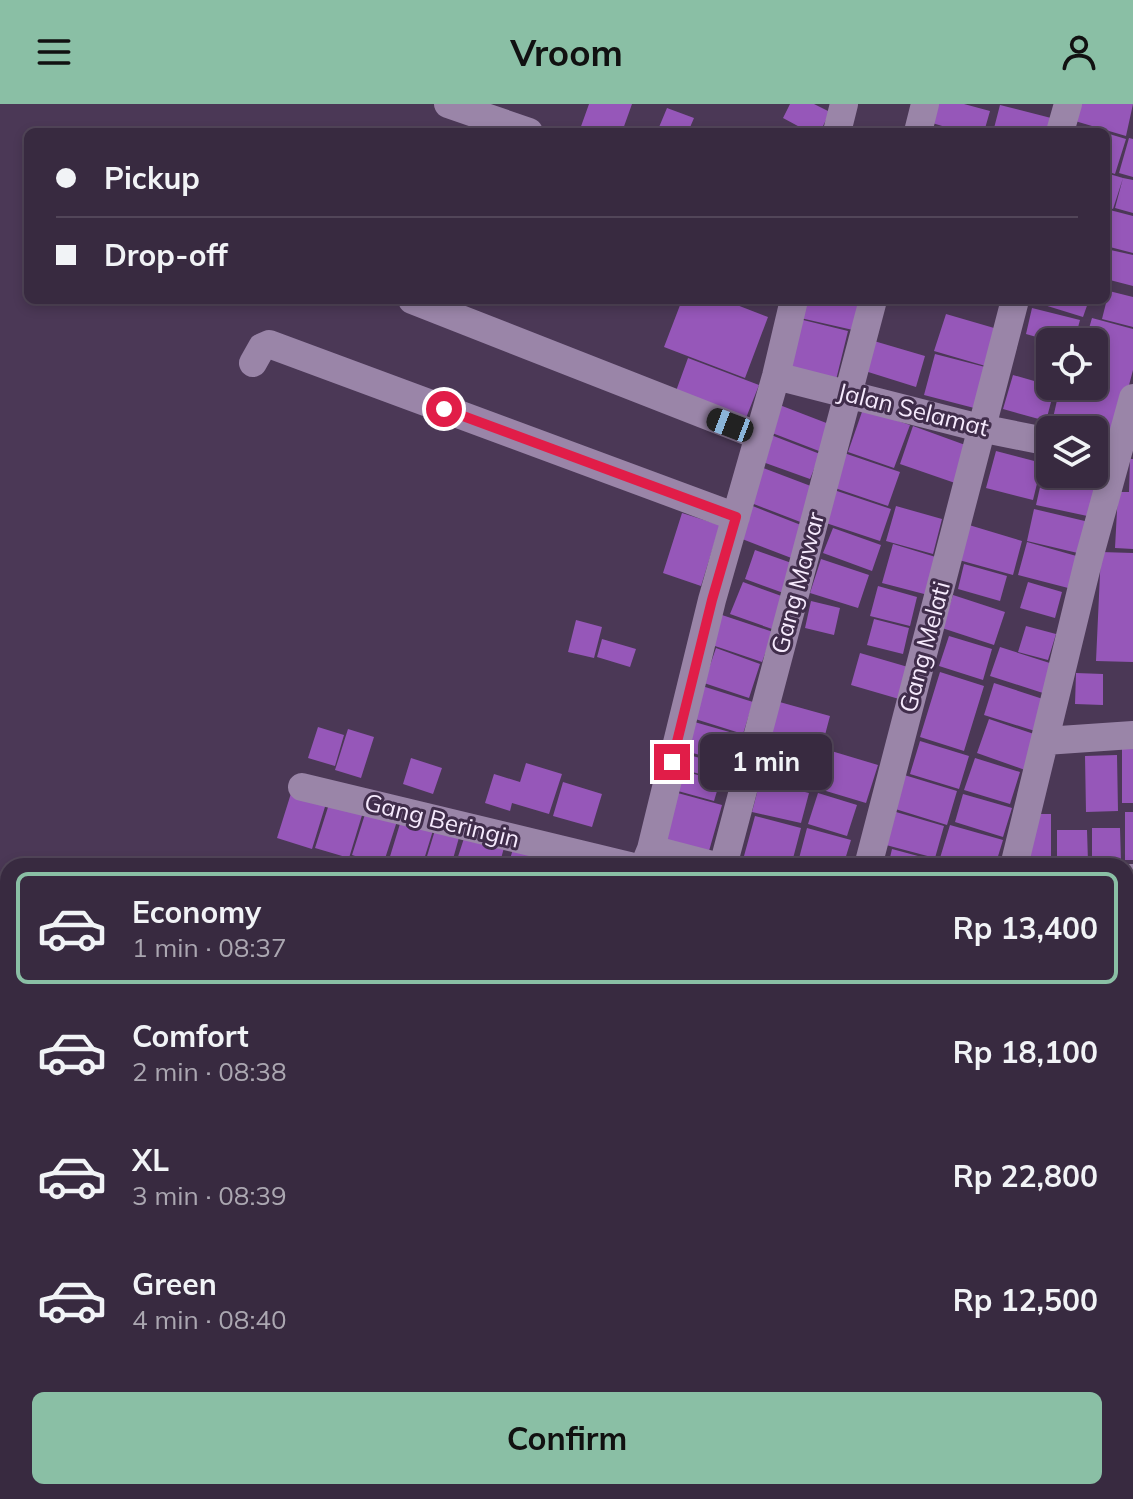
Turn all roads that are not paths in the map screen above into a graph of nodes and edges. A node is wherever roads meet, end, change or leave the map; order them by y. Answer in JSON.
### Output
{"nodes":[{"id":1,"x":448,"y":104,"type":"edge"},
{"id":2,"x":844,"y":104,"type":"edge"},
{"id":3,"x":925,"y":104,"type":"edge"},
{"id":4,"x":1068,"y":104,"type":"edge"},
{"id":5,"x":517,"y":128,"type":"edge"},
{"id":6,"x":838,"y":128,"type":"edge"},
{"id":7,"x":919,"y":128,"type":"edge"},
{"id":8,"x":1061,"y":128,"type":"edge"},
{"id":9,"x":422,"y":304,"type":"edge"},
{"id":10,"x":793,"y":304,"type":"edge"},
{"id":11,"x":872,"y":304,"type":"edge"},
{"id":12,"x":1014,"y":304,"type":"edge"},
{"id":13,"x":253,"y":363,"type":"dead end"},
{"id":14,"x":776,"y":376,"type":"junction"},
{"id":15,"x":848,"y":395,"type":"junction"},
{"id":16,"x":1133,"y":398,"type":"edge"},
{"id":17,"x":980,"y":428,"type":"junction"},
{"id":18,"x":759,"y":436,"type":"junction"},
{"id":19,"x":1036,"y":439,"type":"edge"},
{"id":20,"x":1115,"y":449,"type":"edge"},
{"id":21,"x":736,"y":517,"type":"junction"},
{"id":22,"x":1133,"y":735,"type":"edge"},
{"id":23,"x":1045,"y":741,"type":"junction"},
{"id":24,"x":302,"y":787,"type":"dead end"},
{"id":25,"x":633,"y":858,"type":"edge"},
{"id":26,"x":643,"y":858,"type":"edge"},
{"id":27,"x":725,"y":858,"type":"edge"},
{"id":28,"x":870,"y":858,"type":"edge"},
{"id":29,"x":1016,"y":858,"type":"edge"}],
"edges":[{"from":1,"to":5,"type":"street"},
{"from":2,"to":6,"type":"street"},
{"from":3,"to":7,"type":"street"},
{"from":4,"to":8,"type":"street"},
{"from":9,"to":18,"type":"street"},
{"from":10,"to":14,"type":"street"},
{"from":11,"to":15,"type":"street","name":"Gang Mawar"},
{"from":12,"to":17,"type":"street","name":"Gang Melati"},
{"from":13,"to":21,"type":"street"},
{"from":14,"to":15,"type":"street","name":"Jalan Selamat"},
{"from":14,"to":18,"type":"street"},
{"from":15,"to":17,"type":"street","name":"Jalan Selamat"},
{"from":15,"to":27,"type":"street","name":"Gang Mawar"},
{"from":16,"to":20,"type":"street"},
{"from":17,"to":19,"type":"street","name":"Jalan Selamat"},
{"from":17,"to":28,"type":"street","name":"Gang Melati"},
{"from":18,"to":21,"type":"street"},
{"from":20,"to":23,"type":"street"},
{"from":21,"to":26,"type":"street"},
{"from":22,"to":23,"type":"street"},
{"from":23,"to":29,"type":"street"},
{"from":24,"to":25,"type":"street","name":"Gang Beringin"}]}
